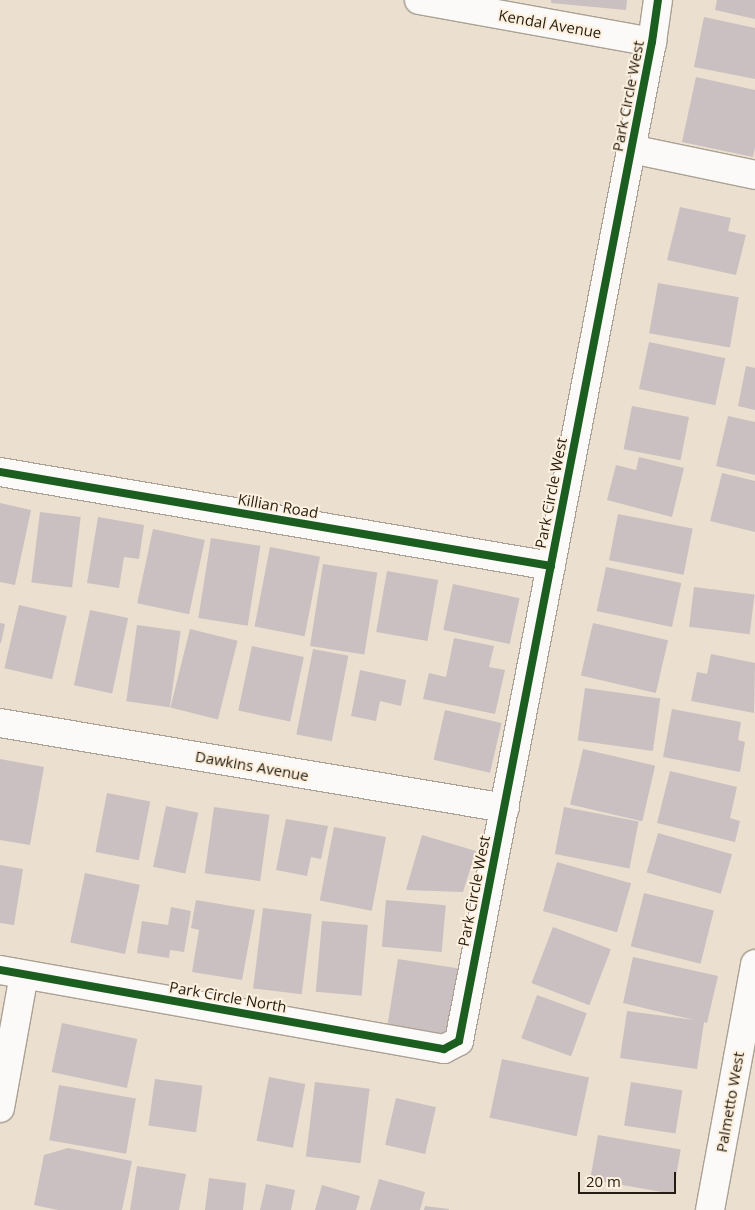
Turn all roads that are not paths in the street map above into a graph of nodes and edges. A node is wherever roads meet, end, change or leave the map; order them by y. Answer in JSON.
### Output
{"nodes":[{"id":1,"x":419,"y":0,"type":"edge"},
{"id":2,"x":658,"y":0,"type":"edge"},
{"id":3,"x":652,"y":42,"type":"junction"},
{"id":4,"x":631,"y":149,"type":"junction"},
{"id":5,"x":755,"y":175,"type":"edge"},
{"id":6,"x":0,"y":472,"type":"edge"},
{"id":7,"x":551,"y":566,"type":"junction"},
{"id":8,"x":0,"y":723,"type":"edge"},
{"id":9,"x":505,"y":808,"type":"junction"},
{"id":10,"x":755,"y":964,"type":"edge"},
{"id":11,"x":12,"y":973,"type":"edge"},
{"id":12,"x":451,"y":1046,"type":"joint"},
{"id":13,"x":0,"y":1108,"type":"edge"},
{"id":14,"x":710,"y":1210,"type":"edge"}],
"edges":[{"from":1,"to":3,"type":"street","name":"Kendal Avenue"},
{"from":2,"to":3,"type":"street","name":"Park Circle West"},
{"from":3,"to":4,"type":"street","name":"Park Circle West"},
{"from":4,"to":5,"type":"street"},
{"from":4,"to":7,"type":"street","name":"Park Circle West"},
{"from":6,"to":7,"type":"street","name":"Killian Road"},
{"from":7,"to":9,"type":"street","name":"Park Circle West"},
{"from":8,"to":9,"type":"street","name":"Dawkins Avenue"},
{"from":9,"to":12,"type":"street","name":"Park Circle West"},
{"from":10,"to":14,"type":"street","name":"Palmetto West"},
{"from":11,"to":12,"type":"street","name":"Park Circle North"},
{"from":11,"to":13,"type":"street"}]}
